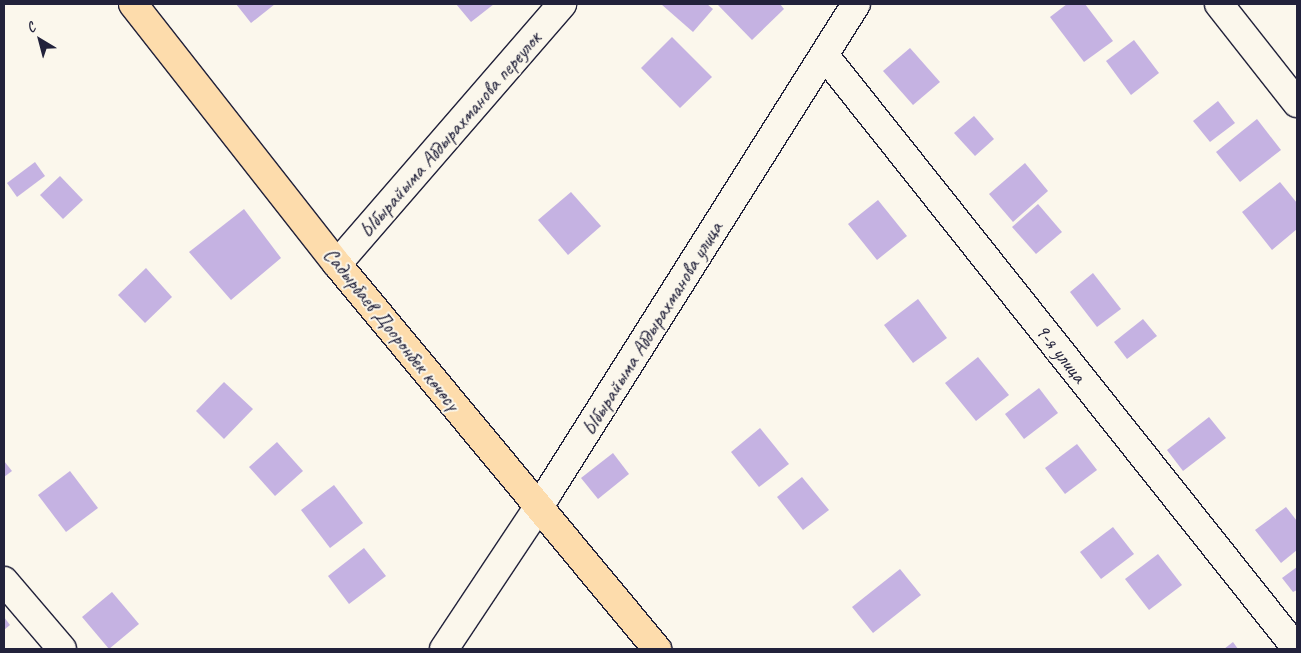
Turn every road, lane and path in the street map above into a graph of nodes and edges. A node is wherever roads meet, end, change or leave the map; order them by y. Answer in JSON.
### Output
{"nodes":[{"id":1,"x":133,"y":4,"type":"edge"},
{"id":2,"x":562,"y":4,"type":"edge"},
{"id":3,"x":856,"y":4,"type":"edge"},
{"id":4,"x":1219,"y":4,"type":"edge"},
{"id":5,"x":825,"y":56,"type":"junction"},
{"id":6,"x":1297,"y":103,"type":"edge"},
{"id":7,"x":337,"y":264,"type":"junction"},
{"id":8,"x":539,"y":507,"type":"junction"},
{"id":9,"x":4,"y":581,"type":"edge"},
{"id":10,"x":62,"y":649,"type":"edge"},
{"id":11,"x":444,"y":649,"type":"edge"},
{"id":12,"x":657,"y":649,"type":"edge"},
{"id":13,"x":1297,"y":649,"type":"edge"}],
"edges":[{"from":1,"to":7,"type":"main road","name":"Садырбаев Дооронбек көчөсү"},
{"from":2,"to":7,"type":"street","name":"Ыбырайыма Абдырахманова переулок"},
{"from":3,"to":5,"type":"street","name":"Ыбырайыма Абдырахманова улица"},
{"from":4,"to":6,"type":"street"},
{"from":5,"to":8,"type":"street","name":"Ыбырайыма Абдырахманова улица"},
{"from":5,"to":13,"type":"street","name":"9-я улица"},
{"from":7,"to":8,"type":"main road","name":"Садырбаев Дооронбек көчөсү"},
{"from":8,"to":11,"type":"street","name":"Ыбырайыма Абдырахманова улица"},
{"from":8,"to":12,"type":"main road","name":"Садырбаев Дооронбек көчөсү"},
{"from":9,"to":10,"type":"street"}]}
